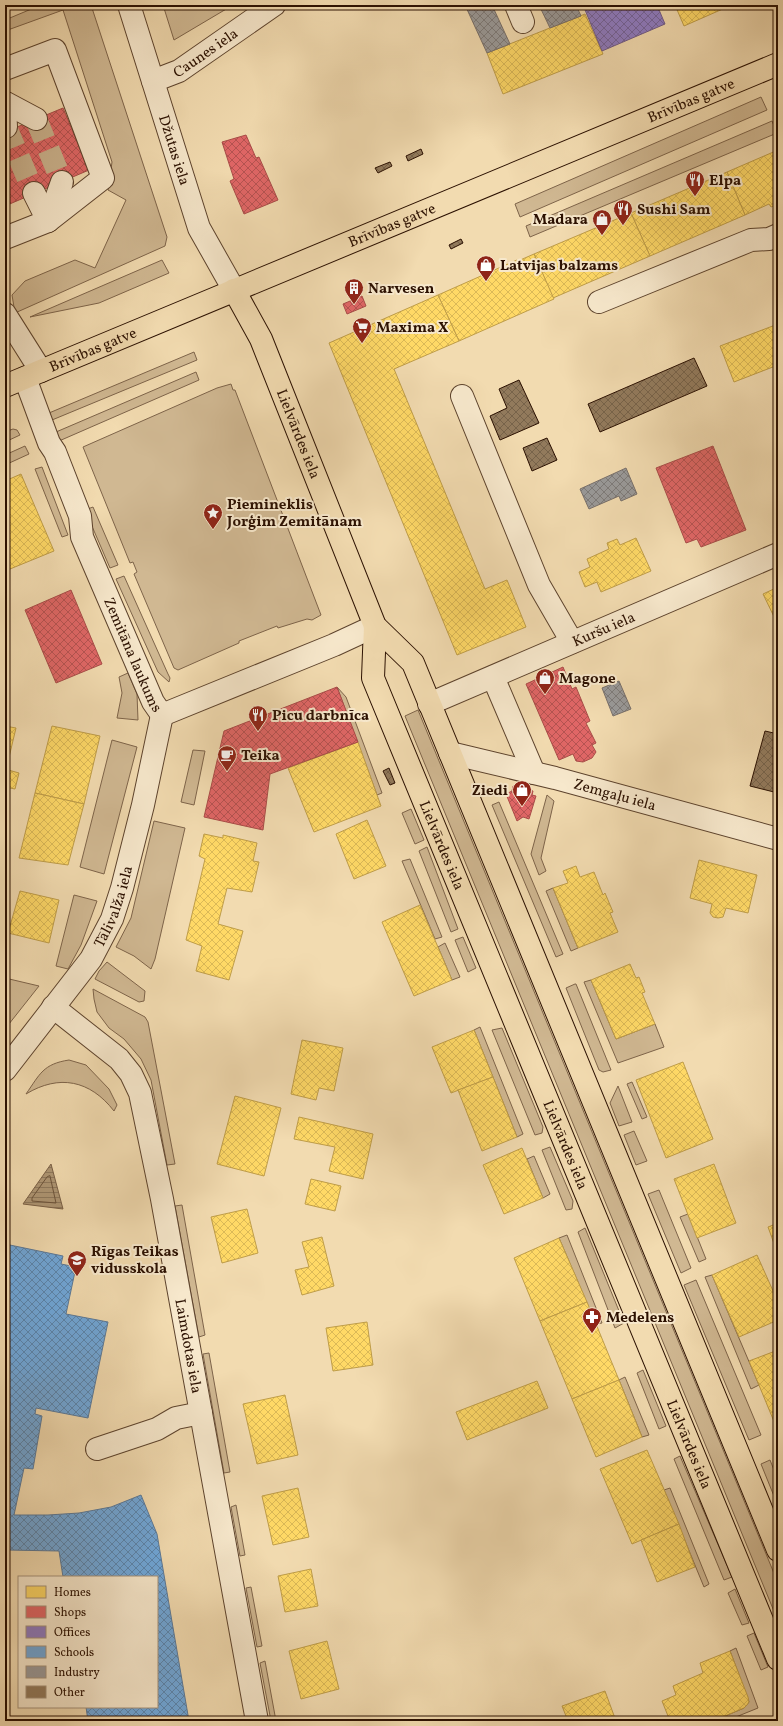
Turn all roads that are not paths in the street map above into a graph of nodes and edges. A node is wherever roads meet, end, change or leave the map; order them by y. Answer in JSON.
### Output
{"nodes":[{"id":1,"x":129,"y":5,"type":"edge"},
{"id":2,"x":274,"y":5,"type":"edge"},
{"id":3,"x":778,"y":64,"type":"edge"},
{"id":4,"x":5,"y":69,"type":"edge"},
{"id":5,"x":153,"y":81,"type":"junction"},
{"id":6,"x":5,"y":103,"type":"edge"},
{"id":7,"x":36,"y":119,"type":"tunnel mouth"},
{"id":8,"x":6,"y":127,"type":"edge"},
{"id":9,"x":62,"y":182,"type":"tunnel mouth"},
{"id":10,"x":34,"y":193,"type":"tunnel mouth"},
{"id":11,"x":48,"y":221,"type":"junction"},
{"id":12,"x":778,"y":235,"type":"edge"},
{"id":13,"x":5,"y":238,"type":"edge"},
{"id":14,"x":234,"y":290,"type":"junction"},
{"id":15,"x":599,"y":302,"type":"dead end"},
{"id":16,"x":6,"y":315,"type":"edge"},
{"id":17,"x":33,"y":375,"type":"junction"},
{"id":18,"x":5,"y":386,"type":"edge"},
{"id":19,"x":462,"y":396,"type":"dead end"},
{"id":20,"x":778,"y":554,"type":"edge"},
{"id":21,"x":375,"y":626,"type":"junction"},
{"id":22,"x":572,"y":642,"type":"junction"},
{"id":23,"x":492,"y":677,"type":"junction"},
{"id":24,"x":430,"y":704,"type":"junction"},
{"id":25,"x":162,"y":715,"type":"junction"},
{"id":26,"x":450,"y":753,"type":"junction"},
{"id":27,"x":534,"y":773,"type":"junction"},
{"id":28,"x":778,"y":839,"type":"edge"},
{"id":29,"x":53,"y":1008,"type":"junction"},
{"id":30,"x":5,"y":1070,"type":"edge"},
{"id":31,"x":201,"y":1413,"type":"junction"},
{"id":32,"x":97,"y":1449,"type":"dead end"},
{"id":33,"x":778,"y":1550,"type":"edge"},
{"id":34,"x":778,"y":1659,"type":"edge"},
{"id":35,"x":257,"y":1721,"type":"edge"}],
"edges":[{"from":1,"to":5,"type":"street","name":"Džutas iela"},
{"from":2,"to":5,"type":"street","name":"Caunes iela"},
{"from":3,"to":14,"type":"main road","name":"Brīvības gatve"},
{"from":4,"to":11,"type":"street"},
{"from":5,"to":14,"type":"street","name":"Džutas iela"},
{"from":6,"to":7,"type":"street"},
{"from":6,"to":8,"type":"street"},
{"from":9,"to":11,"type":"street"},
{"from":10,"to":11,"type":"street"},
{"from":11,"to":13,"type":"street"},
{"from":12,"to":15,"type":"street"},
{"from":14,"to":17,"type":"main road","name":"Brīvības gatve"},
{"from":14,"to":21,"type":"main road","name":"Lielvārdes iela"},
{"from":16,"to":17,"type":"street","name":"Zemitāna laukums"},
{"from":17,"to":18,"type":"main road","name":"Brīvības gatve"},
{"from":17,"to":25,"type":"street","name":"Zemitāna laukums"},
{"from":19,"to":22,"type":"street"},
{"from":20,"to":22,"type":"street","name":"Kuršu iela"},
{"from":21,"to":24,"type":"main road","name":"Lielvārdes iela"},
{"from":21,"to":25,"type":"street","name":"Zemitāna laukums"},
{"from":21,"to":34,"type":"main road","name":"Lielvārdes iela"},
{"from":22,"to":23,"type":"street","name":"Kuršu iela"},
{"from":23,"to":24,"type":"street","name":"Kuršu iela"},
{"from":23,"to":27,"type":"street"},
{"from":24,"to":26,"type":"main road","name":"Lielvārdes iela"},
{"from":25,"to":29,"type":"street","name":"Tālivalža iela"},
{"from":26,"to":27,"type":"street","name":"Zemgaļu iela"},
{"from":26,"to":33,"type":"main road","name":"Lielvārdes iela"},
{"from":27,"to":28,"type":"street","name":"Zemgaļu iela"},
{"from":29,"to":30,"type":"street","name":"Tālivalža iela"},
{"from":29,"to":31,"type":"street","name":"Laimdotas iela"},
{"from":31,"to":32,"type":"street"},
{"from":31,"to":35,"type":"street","name":"Laimdotas iela"}]}
